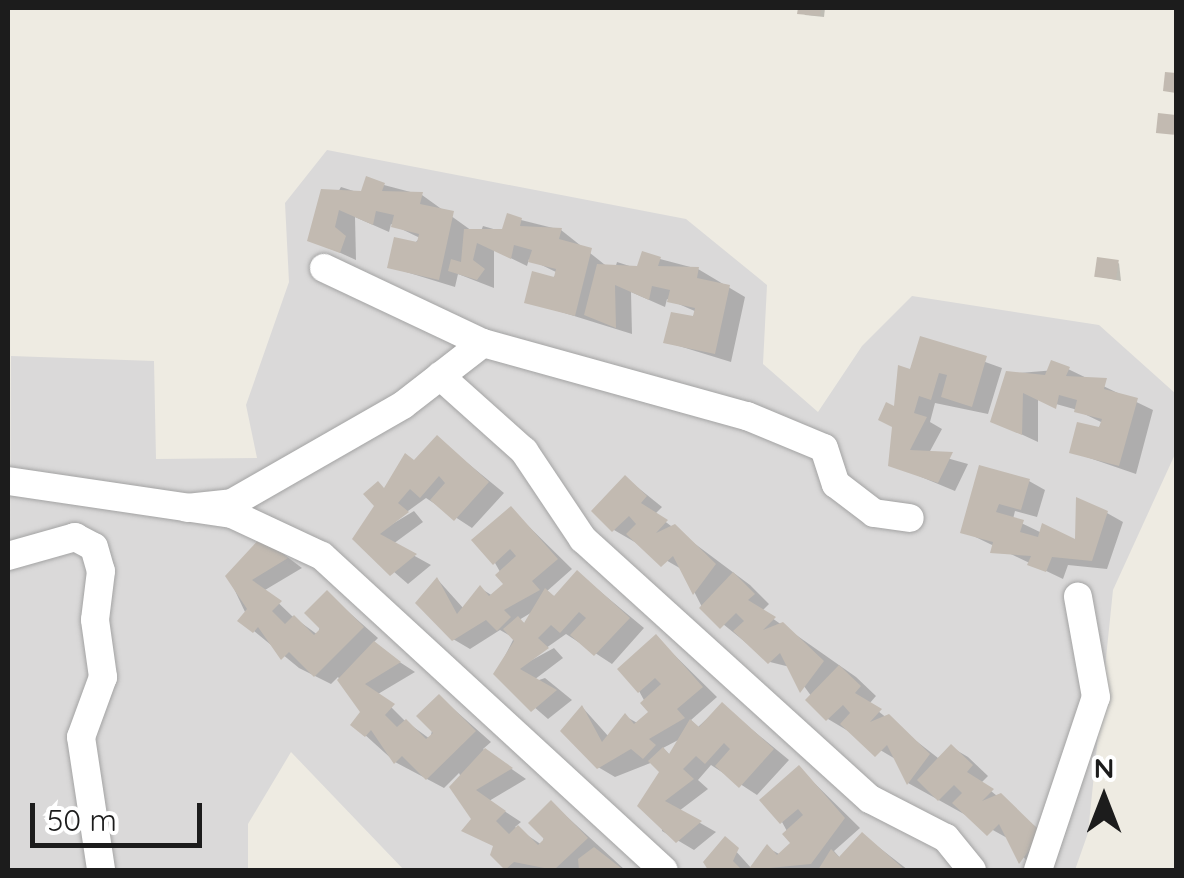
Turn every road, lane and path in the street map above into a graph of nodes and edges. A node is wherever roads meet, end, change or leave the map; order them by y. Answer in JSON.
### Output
{"nodes":[{"id":1,"x":324,"y":268,"type":"dead end"},
{"id":2,"x":482,"y":342,"type":"junction"},
{"id":3,"x":440,"y":376,"type":"junction"},
{"id":4,"x":8,"y":482,"type":"edge"},
{"id":5,"x":187,"y":508,"type":"junction"},
{"id":6,"x":910,"y":518,"type":"dead end"},
{"id":7,"x":8,"y":556,"type":"edge"},
{"id":8,"x":1078,"y":596,"type":"dead end"},
{"id":9,"x":100,"y":870,"type":"edge"},
{"id":10,"x":664,"y":870,"type":"edge"},
{"id":11,"x":972,"y":870,"type":"edge"},
{"id":12,"x":1038,"y":870,"type":"edge"}],
"edges":[{"from":1,"to":2,"type":"street"},
{"from":2,"to":3,"type":"street"},
{"from":2,"to":6,"type":"street"},
{"from":3,"to":5,"type":"street"},
{"from":3,"to":11,"type":"street"},
{"from":4,"to":5,"type":"street"},
{"from":5,"to":10,"type":"street"},
{"from":7,"to":9,"type":"street"},
{"from":8,"to":12,"type":"street"}]}
